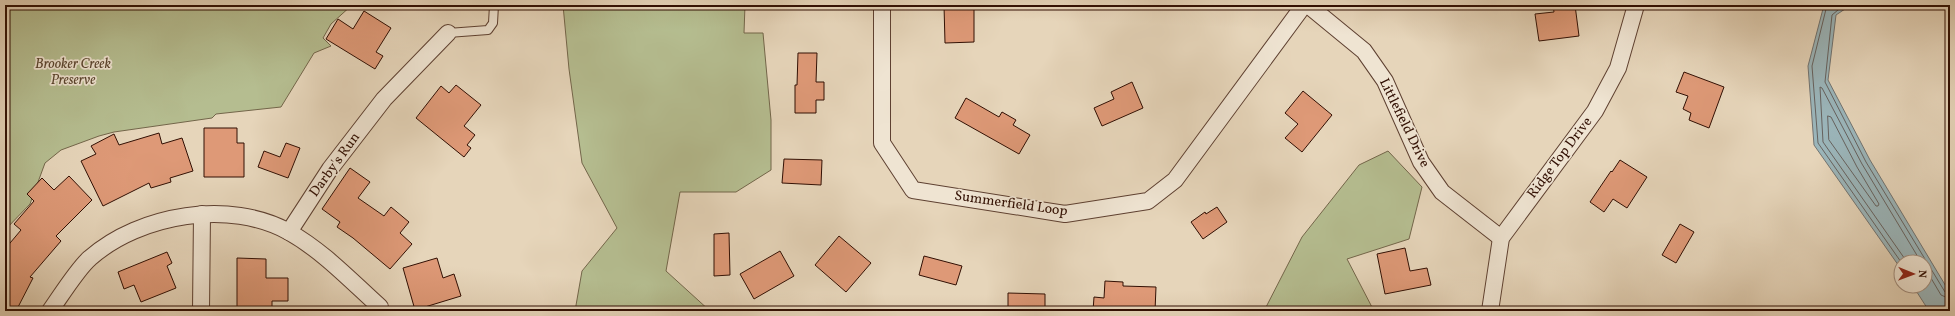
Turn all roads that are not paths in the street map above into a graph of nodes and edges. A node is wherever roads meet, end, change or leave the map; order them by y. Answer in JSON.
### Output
{"nodes":[{"id":1,"x":494,"y":5,"type":"edge"},
{"id":2,"x":882,"y":5,"type":"edge"},
{"id":3,"x":1304,"y":5,"type":"edge"},
{"id":4,"x":1308,"y":5,"type":"edge"},
{"id":5,"x":1636,"y":5,"type":"edge"},
{"id":6,"x":448,"y":33,"type":"joint"},
{"id":7,"x":202,"y":214,"type":"junction"},
{"id":8,"x":289,"y":232,"type":"junction"},
{"id":9,"x":1501,"y":238,"type":"junction"},
{"id":10,"x":50,"y":311,"type":"edge"},
{"id":11,"x":201,"y":311,"type":"edge"},
{"id":12,"x":380,"y":311,"type":"edge"},
{"id":13,"x":1490,"y":311,"type":"edge"}],
"edges":[{"from":1,"to":6,"type":"lane"},
{"from":2,"to":3,"type":"street","name":"Summerfield Loop"},
{"from":4,"to":9,"type":"street","name":"Littlefield Drive"},
{"from":5,"to":9,"type":"street","name":"Ridge Top Drive"},
{"from":6,"to":8,"type":"street","name":"Darby's Run"},
{"from":7,"to":8,"type":"street"},
{"from":7,"to":10,"type":"street"},
{"from":7,"to":11,"type":"street"},
{"from":8,"to":12,"type":"street"},
{"from":9,"to":13,"type":"street","name":"Ridge Top Drive"}]}
